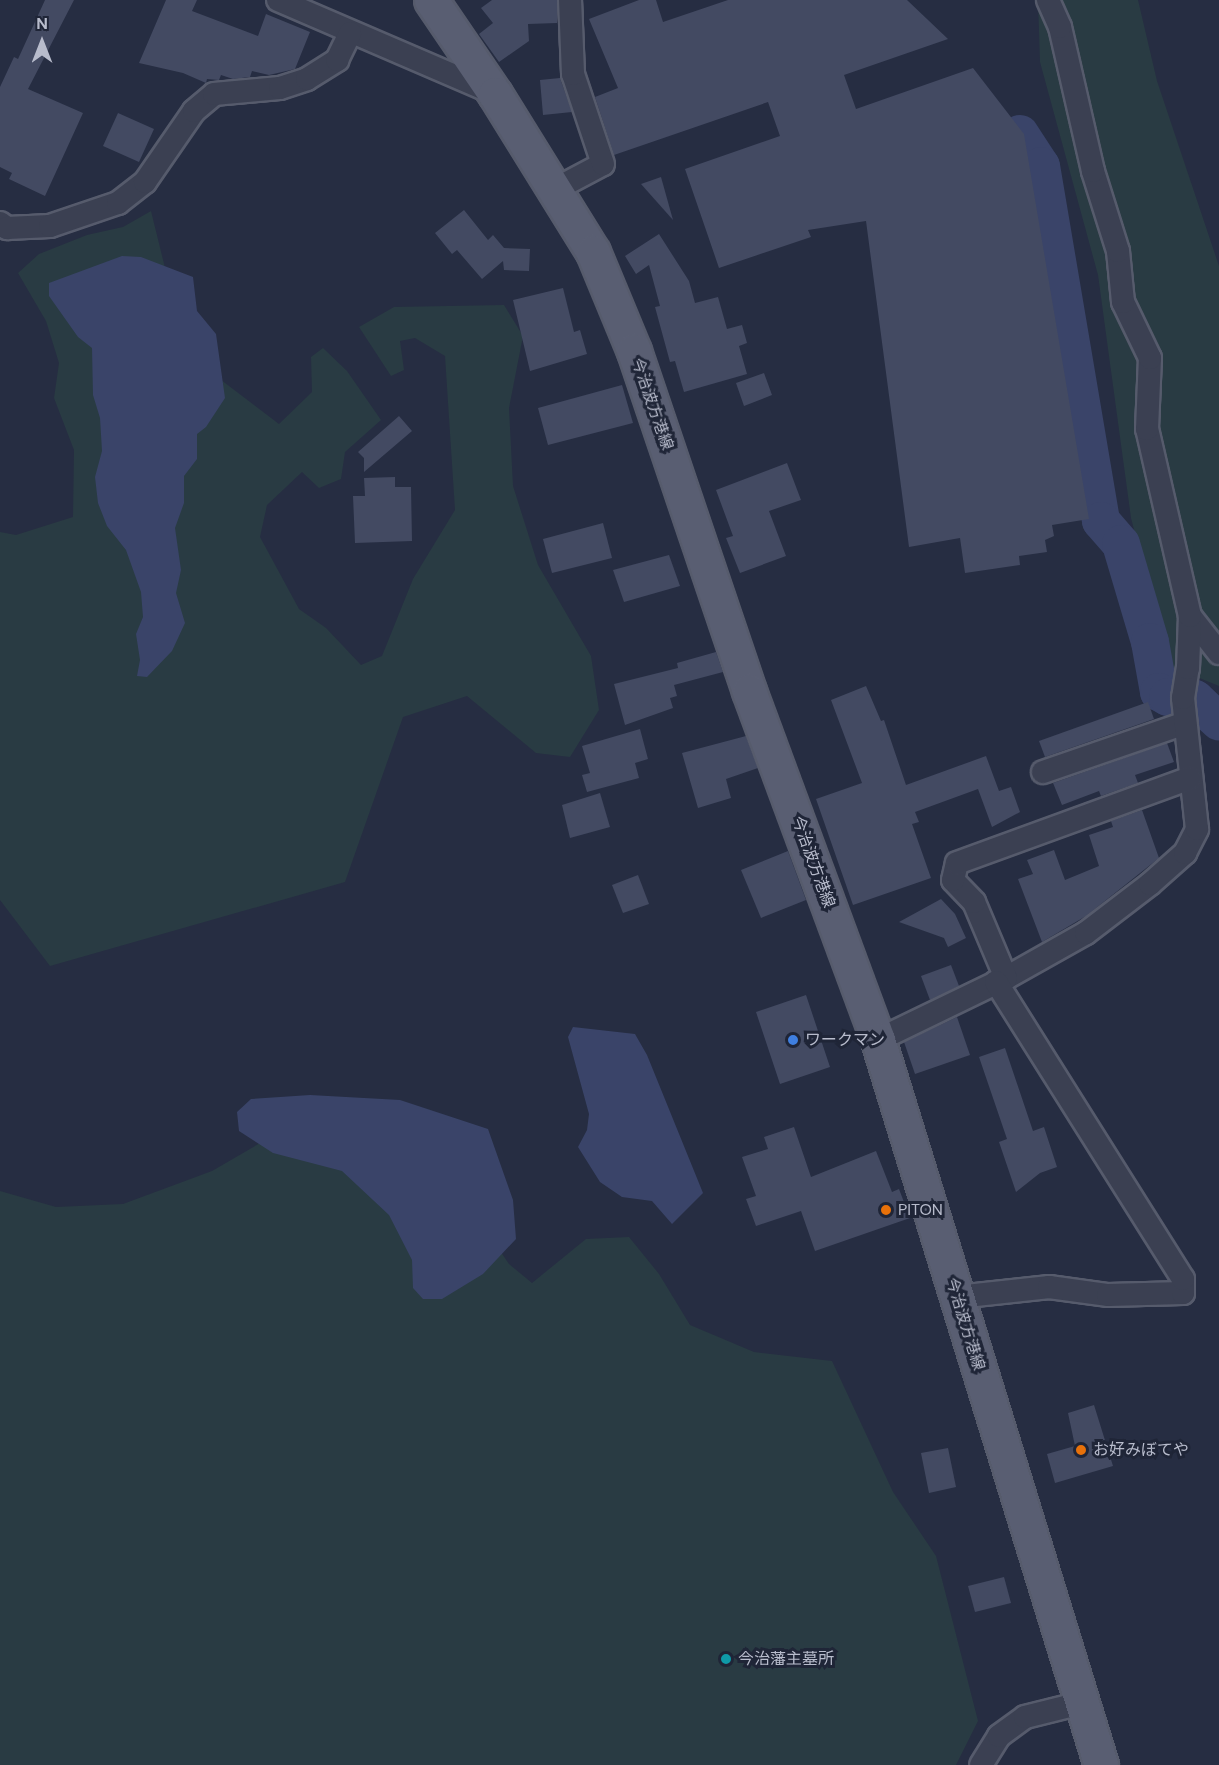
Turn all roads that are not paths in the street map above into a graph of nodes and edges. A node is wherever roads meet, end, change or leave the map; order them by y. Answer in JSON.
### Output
{"nodes":[{"id":1,"x":278,"y":0,"type":"edge"},
{"id":2,"x":570,"y":0,"type":"edge"},
{"id":3,"x":1048,"y":0,"type":"edge"},
{"id":4,"x":436,"y":1,"type":"edge"},
{"id":5,"x":350,"y":33,"type":"junction"},
{"id":6,"x":495,"y":94,"type":"junction"},
{"id":7,"x":554,"y":190,"type":"junction"},
{"id":8,"x":0,"y":223,"type":"edge"},
{"id":9,"x":1190,"y":616,"type":"junction"},
{"id":10,"x":1219,"y":653,"type":"edge"},
{"id":11,"x":1185,"y":723,"type":"junction"},
{"id":12,"x":1043,"y":772,"type":"dead end"},
{"id":13,"x":1190,"y":778,"type":"junction"},
{"id":14,"x":1001,"y":980,"type":"junction"},
{"id":15,"x":878,"y":1040,"type":"junction"},
{"id":16,"x":957,"y":1297,"type":"junction"},
{"id":17,"x":1081,"y":1703,"type":"junction"},
{"id":18,"x":981,"y":1765,"type":"edge"},
{"id":19,"x":1101,"y":1765,"type":"edge"}],
"edges":[{"from":1,"to":5,"type":"street"},
{"from":2,"to":7,"type":"street"},
{"from":3,"to":9,"type":"street"},
{"from":4,"to":6,"type":"main road","name":"今治波方港線"},
{"from":5,"to":6,"type":"street"},
{"from":5,"to":8,"type":"street"},
{"from":6,"to":7,"type":"main road","name":"今治波方港線"},
{"from":7,"to":15,"type":"main road","name":"今治波方港線"},
{"from":9,"to":10,"type":"street"},
{"from":9,"to":11,"type":"street"},
{"from":11,"to":12,"type":"street"},
{"from":11,"to":13,"type":"street"},
{"from":13,"to":14,"type":"street"},
{"from":13,"to":14,"type":"street"},
{"from":14,"to":15,"type":"street"},
{"from":14,"to":16,"type":"street"},
{"from":15,"to":16,"type":"main road","name":"今治波方港線"},
{"from":16,"to":17,"type":"main road","name":"今治波方港線"},
{"from":17,"to":18,"type":"street"},
{"from":17,"to":19,"type":"main road","name":"今治波方港線"}]}
